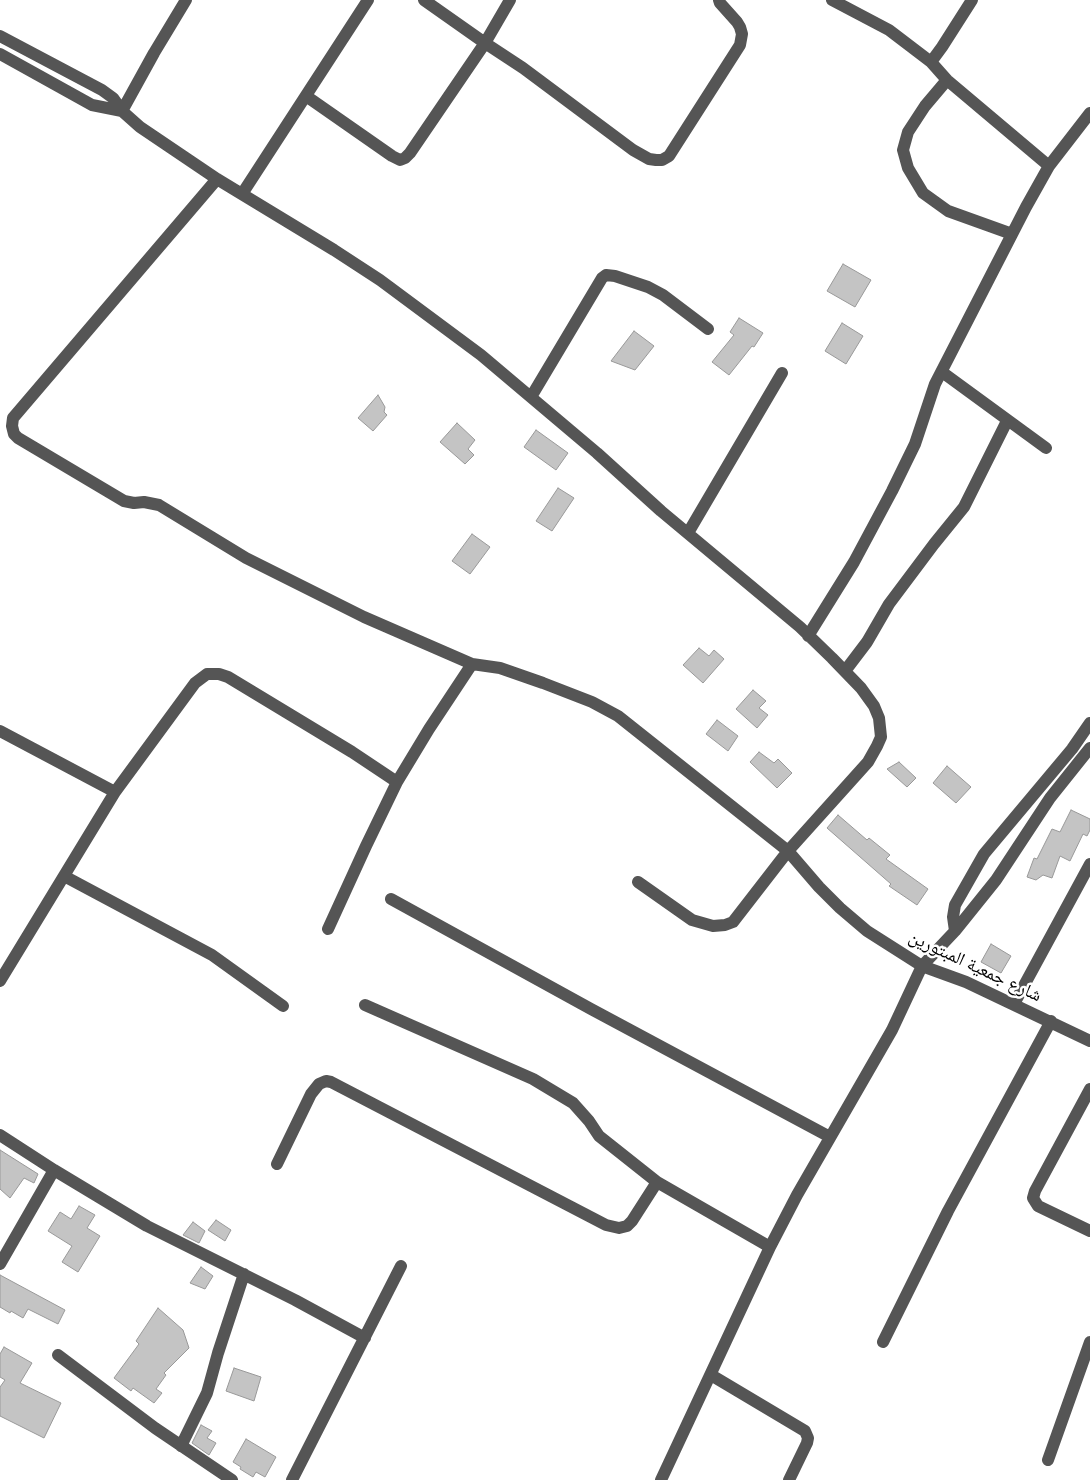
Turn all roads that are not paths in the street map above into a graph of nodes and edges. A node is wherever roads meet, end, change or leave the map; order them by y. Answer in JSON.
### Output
{"nodes":[{"id":1,"x":186,"y":0,"type":"edge"},
{"id":2,"x":368,"y":0,"type":"edge"},
{"id":3,"x":424,"y":0,"type":"edge"},
{"id":4,"x":510,"y":0,"type":"edge"},
{"id":5,"x":719,"y":0,"type":"edge"},
{"id":6,"x":832,"y":0,"type":"edge"},
{"id":7,"x":972,"y":0,"type":"edge"},
{"id":8,"x":0,"y":36,"type":"edge"},
{"id":9,"x":485,"y":43,"type":"junction"},
{"id":10,"x":0,"y":54,"type":"edge"},
{"id":11,"x":931,"y":62,"type":"junction"},
{"id":12,"x":946,"y":80,"type":"junction"},
{"id":13,"x":306,"y":96,"type":"junction"},
{"id":14,"x":122,"y":111,"type":"junction"},
{"id":15,"x":1090,"y":113,"type":"edge"},
{"id":16,"x":1049,"y":166,"type":"junction"},
{"id":17,"x":217,"y":179,"type":"junction"},
{"id":18,"x":242,"y":194,"type":"junction"},
{"id":19,"x":1012,"y":234,"type":"junction"},
{"id":20,"x":708,"y":329,"type":"dead end"},
{"id":21,"x":942,"y":372,"type":"junction"},
{"id":22,"x":782,"y":373,"type":"dead end"},
{"id":23,"x":531,"y":397,"type":"junction"},
{"id":24,"x":1007,"y":421,"type":"junction"},
{"id":25,"x":1046,"y":448,"type":"dead end"},
{"id":26,"x":688,"y":533,"type":"junction"},
{"id":27,"x":808,"y":636,"type":"junction"},
{"id":28,"x":472,"y":664,"type":"junction"},
{"id":29,"x":845,"y":671,"type":"junction"},
{"id":30,"x":1090,"y":723,"type":"edge"},
{"id":31,"x":0,"y":731,"type":"edge"},
{"id":32,"x":1090,"y":748,"type":"edge"},
{"id":33,"x":397,"y":782,"type":"junction"},
{"id":34,"x":115,"y":792,"type":"junction"},
{"id":35,"x":788,"y":851,"type":"junction"},
{"id":36,"x":1090,"y":864,"type":"edge"},
{"id":37,"x":64,"y":876,"type":"junction"},
{"id":38,"x":638,"y":882,"type":"dead end"},
{"id":39,"x":391,"y":899,"type":"dead end"},
{"id":40,"x":328,"y":929,"type":"dead end"},
{"id":41,"x":955,"y":931,"type":"junction"},
{"id":42,"x":922,"y":966,"type":"junction"},
{"id":43,"x":0,"y":981,"type":"edge"},
{"id":44,"x":365,"y":1004,"type":"dead end"},
{"id":45,"x":1014,"y":1004,"type":"junction"},
{"id":46,"x":283,"y":1006,"type":"dead end"},
{"id":47,"x":1050,"y":1021,"type":"junction"},
{"id":48,"x":1090,"y":1041,"type":"edge"},
{"id":49,"x":1090,"y":1089,"type":"edge"},
{"id":50,"x":0,"y":1134,"type":"edge"},
{"id":51,"x":830,"y":1137,"type":"junction"},
{"id":52,"x":277,"y":1164,"type":"dead end"},
{"id":53,"x":54,"y":1170,"type":"junction"},
{"id":54,"x":657,"y":1182,"type":"junction"},
{"id":55,"x":1090,"y":1231,"type":"edge"},
{"id":56,"x":770,"y":1247,"type":"junction"},
{"id":57,"x":0,"y":1264,"type":"edge"},
{"id":58,"x":401,"y":1266,"type":"dead end"},
{"id":59,"x":244,"y":1274,"type":"junction"},
{"id":60,"x":364,"y":1338,"type":"junction"},
{"id":61,"x":883,"y":1342,"type":"dead end"},
{"id":62,"x":1090,"y":1342,"type":"edge"},
{"id":63,"x":58,"y":1355,"type":"dead end"},
{"id":64,"x":711,"y":1375,"type":"junction"},
{"id":65,"x":181,"y":1446,"type":"junction"},
{"id":66,"x":1048,"y":1460,"type":"dead end"},
{"id":67,"x":232,"y":1480,"type":"edge"},
{"id":68,"x":292,"y":1480,"type":"edge"},
{"id":69,"x":662,"y":1480,"type":"edge"},
{"id":70,"x":789,"y":1480,"type":"edge"}],
"edges":[{"from":1,"to":14,"type":"street"},
{"from":2,"to":13,"type":"street"},
{"from":3,"to":9,"type":"street"},
{"from":4,"to":9,"type":"street"},
{"from":5,"to":9,"type":"street"},
{"from":6,"to":11,"type":"street"},
{"from":7,"to":11,"type":"street"},
{"from":8,"to":14,"type":"street"},
{"from":9,"to":13,"type":"street"},
{"from":10,"to":14,"type":"street"},
{"from":11,"to":12,"type":"street"},
{"from":12,"to":16,"type":"street"},
{"from":12,"to":19,"type":"street"},
{"from":13,"to":18,"type":"street"},
{"from":14,"to":17,"type":"street"},
{"from":15,"to":16,"type":"street"},
{"from":16,"to":19,"type":"street"},
{"from":17,"to":18,"type":"street"},
{"from":17,"to":28,"type":"street","name":"شارع جمعية المبتورين"},
{"from":18,"to":23,"type":"street"},
{"from":19,"to":21,"type":"street"},
{"from":20,"to":23,"type":"street"},
{"from":21,"to":24,"type":"street"},
{"from":21,"to":27,"type":"street"},
{"from":22,"to":26,"type":"street"},
{"from":23,"to":26,"type":"street"},
{"from":24,"to":25,"type":"street"},
{"from":24,"to":29,"type":"street"},
{"from":26,"to":27,"type":"street"},
{"from":27,"to":29,"type":"street"},
{"from":28,"to":33,"type":"street"},
{"from":28,"to":35,"type":"street","name":"شارع جمعية المبتورين"},
{"from":29,"to":35,"type":"street"},
{"from":30,"to":41,"type":"street"},
{"from":31,"to":34,"type":"street"},
{"from":32,"to":41,"type":"street"},
{"from":33,"to":34,"type":"street"},
{"from":33,"to":40,"type":"street"},
{"from":34,"to":37,"type":"street"},
{"from":35,"to":38,"type":"street"},
{"from":35,"to":42,"type":"street","name":"شارع جمعية المبتورين"},
{"from":36,"to":45,"type":"street"},
{"from":37,"to":43,"type":"street"},
{"from":37,"to":46,"type":"street"},
{"from":39,"to":51,"type":"street"},
{"from":41,"to":42,"type":"street"},
{"from":42,"to":45,"type":"street","name":"شارع جمعية المبتورين"},
{"from":42,"to":51,"type":"street"},
{"from":44,"to":54,"type":"street"},
{"from":45,"to":47,"type":"street","name":"شارع جمعية المبتورين"},
{"from":47,"to":48,"type":"street","name":"شارع جمعية المبتورين"},
{"from":47,"to":61,"type":"street"},
{"from":49,"to":55,"type":"street"},
{"from":50,"to":53,"type":"street"},
{"from":51,"to":56,"type":"street"},
{"from":52,"to":54,"type":"street"},
{"from":53,"to":57,"type":"street"},
{"from":53,"to":59,"type":"street"},
{"from":54,"to":56,"type":"street"},
{"from":56,"to":64,"type":"street"},
{"from":58,"to":60,"type":"street"},
{"from":59,"to":60,"type":"street"},
{"from":59,"to":65,"type":"street"},
{"from":60,"to":68,"type":"street"},
{"from":62,"to":66,"type":"street"},
{"from":63,"to":65,"type":"street"},
{"from":64,"to":69,"type":"street"},
{"from":64,"to":70,"type":"street"},
{"from":65,"to":67,"type":"street"}]}
